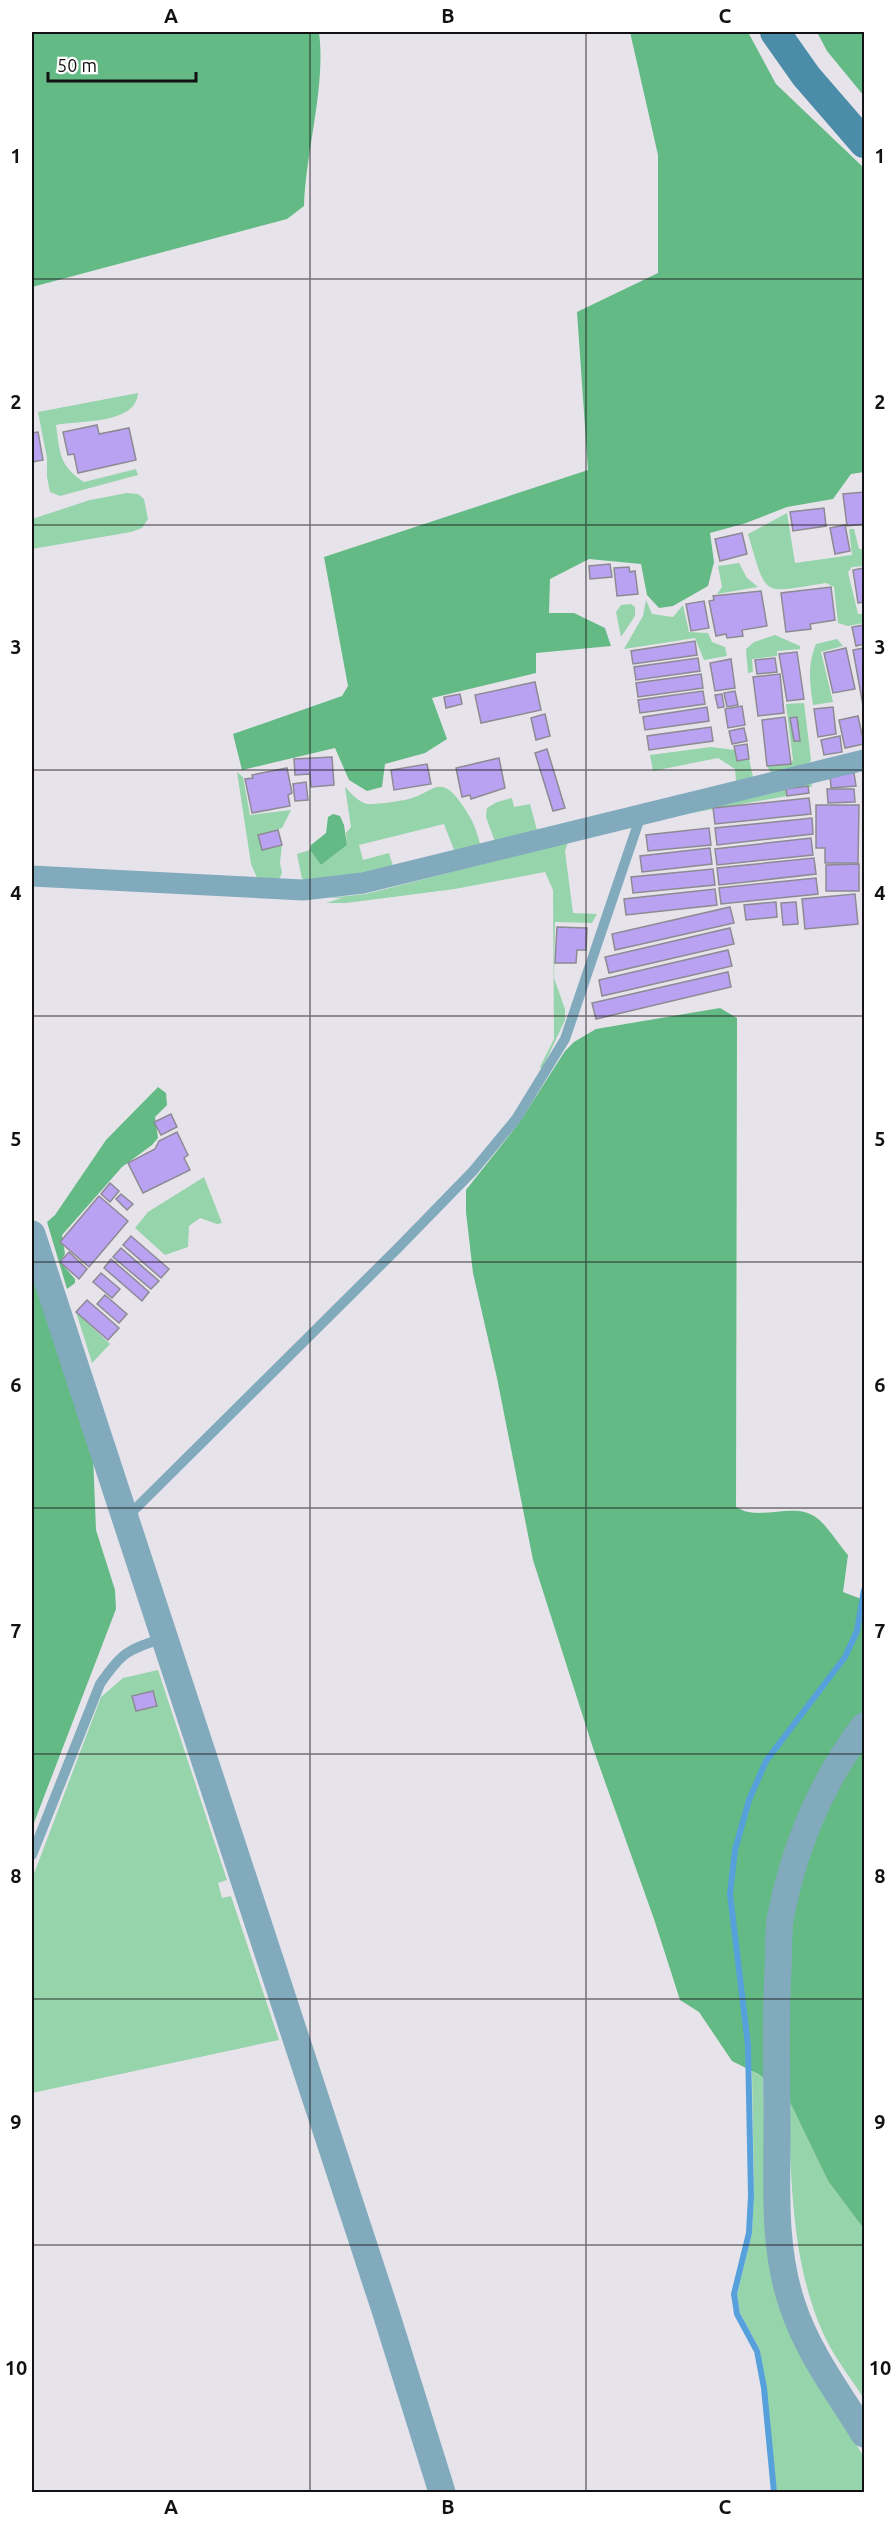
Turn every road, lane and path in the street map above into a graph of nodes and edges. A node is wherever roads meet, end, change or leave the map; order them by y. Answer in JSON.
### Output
{"nodes":[{"id":1,"x":775,"y":32,"type":"edge"},
{"id":2,"x":864,"y":143,"type":"edge"},
{"id":3,"x":864,"y":760,"type":"edge"},
{"id":4,"x":641,"y":815,"type":"junction"},
{"id":5,"x":32,"y":876,"type":"edge"},
{"id":6,"x":32,"y":1234,"type":"edge"},
{"id":7,"x":126,"y":1518,"type":"junction"},
{"id":8,"x":166,"y":1638,"type":"junction"},
{"id":9,"x":864,"y":1726,"type":"edge"},
{"id":10,"x":32,"y":1855,"type":"edge"},
{"id":11,"x":864,"y":2434,"type":"edge"},
{"id":12,"x":442,"y":2493,"type":"edge"}],
"edges":[{"from":1,"to":2,"type":"main road"},
{"from":3,"to":4,"type":"street"},
{"from":4,"to":5,"type":"street"},
{"from":4,"to":7,"type":"lane"},
{"from":6,"to":7,"type":"street"},
{"from":7,"to":8,"type":"street"},
{"from":8,"to":10,"type":"lane"},
{"from":8,"to":12,"type":"street"},
{"from":9,"to":11,"type":"street"}]}
